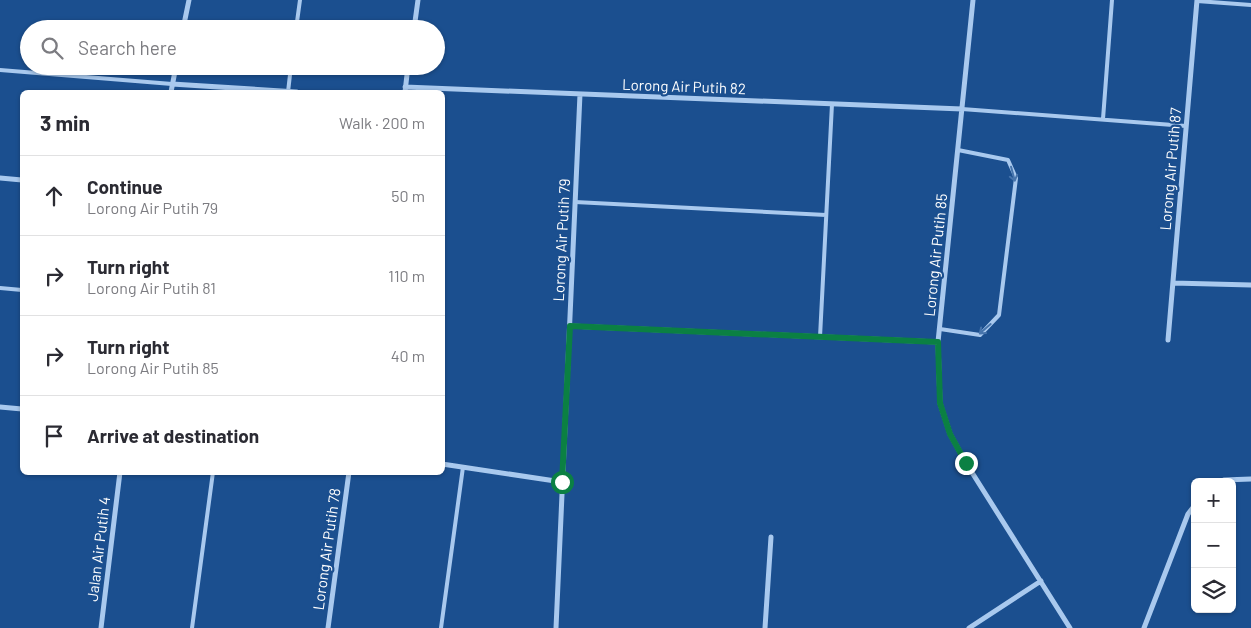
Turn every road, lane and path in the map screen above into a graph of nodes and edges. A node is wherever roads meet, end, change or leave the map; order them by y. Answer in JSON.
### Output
{"nodes":[{"id":1,"x":189,"y":0,"type":"edge"},
{"id":2,"x":300,"y":0,"type":"edge"},
{"id":3,"x":418,"y":0,"type":"edge"},
{"id":4,"x":973,"y":0,"type":"edge"},
{"id":5,"x":1112,"y":0,"type":"edge"},
{"id":6,"x":1197,"y":0,"type":"edge"},
{"id":7,"x":1251,"y":5,"type":"edge"},
{"id":8,"x":186,"y":20,"type":"edge"},
{"id":9,"x":297,"y":20,"type":"edge"},
{"id":10,"x":415,"y":20,"type":"edge"},
{"id":11,"x":0,"y":70,"type":"edge"},
{"id":12,"x":20,"y":72,"type":"edge"},
{"id":13,"x":61,"y":75,"type":"edge"},
{"id":14,"x":174,"y":75,"type":"edge"},
{"id":15,"x":290,"y":75,"type":"edge"},
{"id":16,"x":407,"y":75,"type":"edge"},
{"id":17,"x":172,"y":84,"type":"junction"},
{"id":18,"x":171,"y":90,"type":"edge"},
{"id":19,"x":259,"y":90,"type":"edge"},
{"id":20,"x":288,"y":90,"type":"edge"},
{"id":21,"x":405,"y":90,"type":"edge"},
{"id":22,"x":445,"y":91,"type":"edge"},
{"id":23,"x":580,"y":94,"type":"junction"},
{"id":24,"x":832,"y":104,"type":"junction"},
{"id":25,"x":962,"y":109,"type":"junction"},
{"id":26,"x":1103,"y":119,"type":"junction"},
{"id":27,"x":1186,"y":126,"type":"junction"},
{"id":28,"x":958,"y":150,"type":"junction"},
{"id":29,"x":0,"y":178,"type":"edge"},
{"id":30,"x":20,"y":180,"type":"edge"},
{"id":31,"x":575,"y":202,"type":"junction"},
{"id":32,"x":826,"y":215,"type":"junction"},
{"id":33,"x":1173,"y":283,"type":"junction"},
{"id":34,"x":1251,"y":285,"type":"edge"},
{"id":35,"x":0,"y":288,"type":"edge"},
{"id":36,"x":20,"y":290,"type":"edge"},
{"id":37,"x":570,"y":326,"type":"junction"},
{"id":38,"x":940,"y":329,"type":"junction"},
{"id":39,"x":820,"y":337,"type":"junction"},
{"id":40,"x":1168,"y":340,"type":"dead end"},
{"id":41,"x":938,"y":342,"type":"junction"},
{"id":42,"x":0,"y":407,"type":"edge"},
{"id":43,"x":20,"y":409,"type":"edge"},
{"id":44,"x":445,"y":464,"type":"edge"},
{"id":45,"x":463,"y":467,"type":"junction"},
{"id":46,"x":120,"y":475,"type":"edge"},
{"id":47,"x":214,"y":475,"type":"edge"},
{"id":48,"x":349,"y":475,"type":"edge"},
{"id":49,"x":1251,"y":479,"type":"edge"},
{"id":50,"x":1236,"y":480,"type":"edge"},
{"id":51,"x":562,"y":482,"type":"junction"},
{"id":52,"x":1191,"y":510,"type":"edge"},
{"id":53,"x":771,"y":537,"type":"dead end"},
{"id":54,"x":1040,"y":580,"type":"junction"},
{"id":55,"x":101,"y":628,"type":"edge"},
{"id":56,"x":192,"y":628,"type":"edge"},
{"id":57,"x":328,"y":628,"type":"edge"},
{"id":58,"x":440,"y":628,"type":"edge"},
{"id":59,"x":556,"y":628,"type":"edge"},
{"id":60,"x":765,"y":628,"type":"edge"},
{"id":61,"x":969,"y":628,"type":"edge"},
{"id":62,"x":1070,"y":628,"type":"edge"},
{"id":63,"x":1144,"y":628,"type":"edge"}],
"edges":[{"from":1,"to":8,"type":"street"},
{"from":2,"to":9,"type":"lane"},
{"from":3,"to":10,"type":"street"},
{"from":4,"to":25,"type":"street","name":"Lorong Air Putih 85"},
{"from":5,"to":26,"type":"lane"},
{"from":6,"to":7,"type":"lane"},
{"from":6,"to":27,"type":"street","name":"Lorong Air Putih 87"},
{"from":11,"to":12,"type":"lane"},
{"from":13,"to":17,"type":"lane"},
{"from":14,"to":17,"type":"street"},
{"from":15,"to":20,"type":"lane"},
{"from":16,"to":21,"type":"street"},
{"from":17,"to":18,"type":"street"},
{"from":17,"to":19,"type":"street"},
{"from":22,"to":23,"type":"street","name":"Lorong Air Putih 82"},
{"from":23,"to":24,"type":"street","name":"Lorong Air Putih 82"},
{"from":23,"to":31,"type":"street","name":"Lorong Air Putih 79"},
{"from":24,"to":25,"type":"street","name":"Lorong Air Putih 82"},
{"from":24,"to":32,"type":"lane"},
{"from":25,"to":26,"type":"lane"},
{"from":25,"to":28,"type":"street","name":"Lorong Air Putih 85"},
{"from":26,"to":27,"type":"lane"},
{"from":27,"to":33,"type":"street","name":"Lorong Air Putih 87"},
{"from":28,"to":38,"type":"street","name":"Lorong Air Putih 85"},
{"from":28,"to":38,"type":"lane","one_way":true},
{"from":29,"to":30,"type":"street"},
{"from":31,"to":32,"type":"lane"},
{"from":31,"to":37,"type":"street","name":"Lorong Air Putih 79"},
{"from":32,"to":39,"type":"lane"},
{"from":33,"to":34,"type":"street"},
{"from":33,"to":40,"type":"street","name":"Lorong Air Putih 87"},
{"from":35,"to":36,"type":"lane"},
{"from":37,"to":39,"type":"street"},
{"from":37,"to":51,"type":"street","name":"Lorong Air Putih 79"},
{"from":38,"to":41,"type":"street","name":"Lorong Air Putih 85"},
{"from":39,"to":41,"type":"street"},
{"from":41,"to":54,"type":"street","name":"Lorong Air Putih 85"},
{"from":42,"to":43,"type":"street"},
{"from":44,"to":45,"type":"street"},
{"from":45,"to":51,"type":"street"},
{"from":45,"to":58,"type":"lane"},
{"from":46,"to":55,"type":"street","name":"Jalan Air Putih 4"},
{"from":47,"to":56,"type":"lane"},
{"from":48,"to":57,"type":"street","name":"Lorong Air Putih 78"},
{"from":49,"to":50,"type":"street"},
{"from":51,"to":59,"type":"street","name":"Lorong Air Putih 79"},
{"from":52,"to":63,"type":"street"},
{"from":53,"to":60,"type":"street"},
{"from":54,"to":61,"type":"street"},
{"from":54,"to":62,"type":"street","name":"Lorong Air Putih 85"}]}
